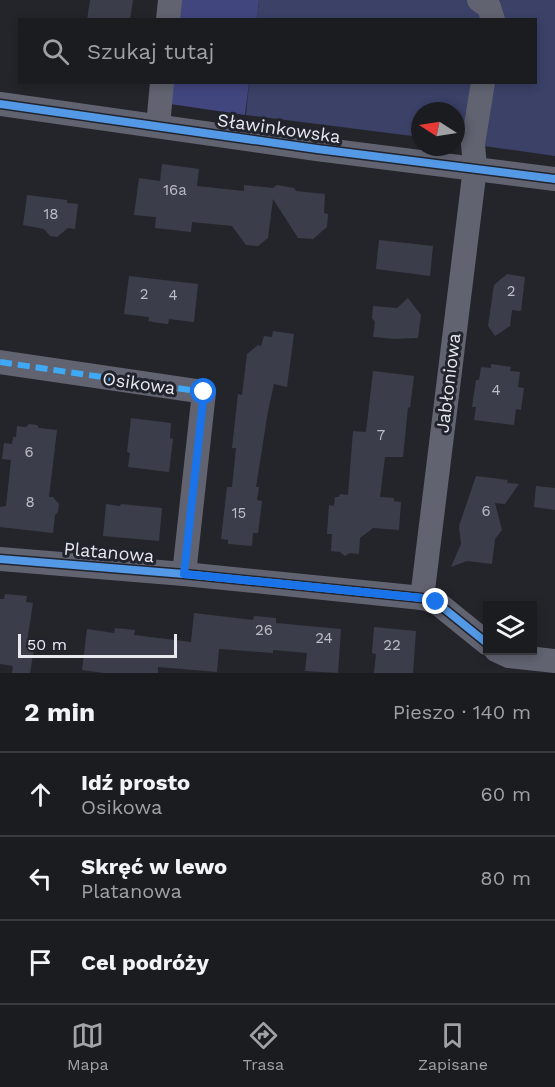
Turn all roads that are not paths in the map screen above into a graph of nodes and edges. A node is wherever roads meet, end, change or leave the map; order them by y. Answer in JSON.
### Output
{"nodes":[{"id":1,"x":170,"y":0,"type":"edge"},
{"id":2,"x":479,"y":0,"type":"edge"},
{"id":3,"x":168,"y":18,"type":"edge"},
{"id":4,"x":492,"y":18,"type":"edge"},
{"id":5,"x":162,"y":84,"type":"edge"},
{"id":6,"x":483,"y":84,"type":"edge"},
{"id":7,"x":0,"y":104,"type":"edge"},
{"id":8,"x":158,"y":126,"type":"junction"},
{"id":9,"x":475,"y":168,"type":"junction"},
{"id":10,"x":555,"y":179,"type":"edge"},
{"id":11,"x":0,"y":362,"type":"edge"},
{"id":12,"x":0,"y":559,"type":"edge"},
{"id":13,"x":184,"y":574,"type":"junction"},
{"id":14,"x":422,"y":598,"type":"junction"},
{"id":15,"x":483,"y":640,"type":"edge"},
{"id":16,"x":506,"y":655,"type":"edge"},
{"id":17,"x":555,"y":661,"type":"edge"}],
"edges":[{"from":1,"to":3,"type":"street"},
{"from":2,"to":4,"type":"street"},
{"from":5,"to":8,"type":"street"},
{"from":6,"to":9,"type":"street","name":"Jabłoniowa"},
{"from":7,"to":8,"type":"street","name":"Sławinkowska"},
{"from":8,"to":9,"type":"street","name":"Sławinkowska"},
{"from":9,"to":10,"type":"street","name":"Sławinkowska"},
{"from":9,"to":14,"type":"street","name":"Jabłoniowa"},
{"from":11,"to":13,"type":"street","name":"Osikowa"},
{"from":12,"to":13,"type":"street","name":"Platanowa"},
{"from":13,"to":14,"type":"street","name":"Platanowa"},
{"from":14,"to":15,"type":"street","name":"Platanowa"},
{"from":16,"to":17,"type":"street"}]}
